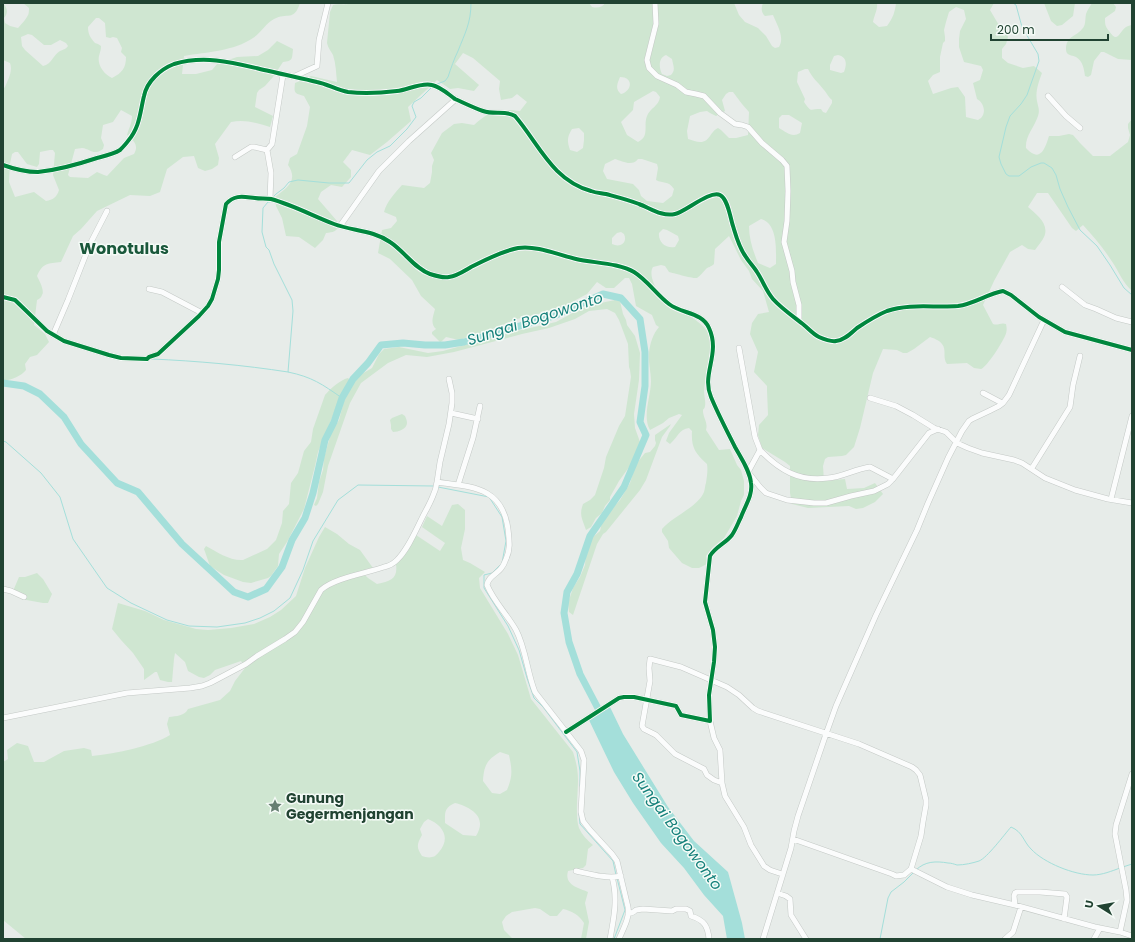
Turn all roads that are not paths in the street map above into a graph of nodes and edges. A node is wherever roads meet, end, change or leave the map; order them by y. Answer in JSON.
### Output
{"nodes":[{"id":1,"x":328,"y":3,"type":"edge"},
{"id":2,"x":655,"y":3,"type":"edge"},
{"id":3,"x":283,"y":74,"type":"junction"},
{"id":4,"x":293,"y":76,"type":"junction"},
{"id":5,"x":1048,"y":96,"type":"dead end"},
{"id":6,"x":456,"y":99,"type":"junction"},
{"id":7,"x":1080,"y":128,"type":"dead end"},
{"id":8,"x":267,"y":150,"type":"junction"},
{"id":9,"x":235,"y":157,"type":"dead end"},
{"id":10,"x":3,"y":165,"type":"edge"},
{"id":11,"x":272,"y":200,"type":"junction"},
{"id":12,"x":107,"y":210,"type":"dead end"},
{"id":13,"x":340,"y":226,"type":"junction"},
{"id":14,"x":1062,"y":287,"type":"dead end"},
{"id":15,"x":150,"y":289,"type":"dead end"},
{"id":16,"x":3,"y":298,"type":"edge"},
{"id":17,"x":202,"y":313,"type":"junction"},
{"id":18,"x":1044,"y":320,"type":"junction"},
{"id":19,"x":798,"y":321,"type":"junction"},
{"id":20,"x":1132,"y":322,"type":"edge"},
{"id":21,"x":54,"y":333,"type":"junction"},
{"id":22,"x":739,"y":348,"type":"dead end"},
{"id":23,"x":1132,"y":350,"type":"edge"},
{"id":24,"x":1080,"y":356,"type":"dead end"},
{"id":25,"x":449,"y":378,"type":"dead end"},
{"id":26,"x":983,"y":393,"type":"dead end"},
{"id":27,"x":870,"y":398,"type":"dead end"},
{"id":28,"x":1002,"y":403,"type":"junction"},
{"id":29,"x":480,"y":406,"type":"dead end"},
{"id":30,"x":451,"y":413,"type":"junction"},
{"id":31,"x":1132,"y":416,"type":"edge"},
{"id":32,"x":478,"y":419,"type":"junction"},
{"id":33,"x":934,"y":428,"type":"junction"},
{"id":34,"x":957,"y":443,"type":"junction"},
{"id":35,"x":1125,"y":444,"type":"junction"},
{"id":36,"x":1132,"y":446,"type":"edge"},
{"id":37,"x":760,"y":450,"type":"junction"},
{"id":38,"x":1032,"y":468,"type":"junction"},
{"id":39,"x":749,"y":470,"type":"junction"},
{"id":40,"x":893,"y":478,"type":"junction"},
{"id":41,"x":437,"y":483,"type":"junction"},
{"id":42,"x":458,"y":485,"type":"junction"},
{"id":43,"x":1111,"y":500,"type":"junction"},
{"id":44,"x":1132,"y":503,"type":"edge"},
{"id":45,"x":3,"y":589,"type":"edge"},
{"id":46,"x":24,"y":597,"type":"dead end"},
{"id":47,"x":711,"y":680,"type":"junction"},
{"id":48,"x":647,"y":700,"type":"junction"},
{"id":49,"x":3,"y":718,"type":"edge"},
{"id":50,"x":710,"y":721,"type":"junction"},
{"id":51,"x":566,"y":732,"type":"junction"},
{"id":52,"x":826,"y":734,"type":"junction"},
{"id":53,"x":1132,"y":774,"type":"edge"},
{"id":54,"x":722,"y":783,"type":"junction"},
{"id":55,"x":793,"y":840,"type":"junction"},
{"id":56,"x":912,"y":870,"type":"junction"},
{"id":57,"x":576,"y":871,"type":"dead end"},
{"id":58,"x":782,"y":874,"type":"junction"},
{"id":59,"x":616,"y":877,"type":"junction"},
{"id":60,"x":777,"y":893,"type":"junction"},
{"id":61,"x":1018,"y":906,"type":"junction"},
{"id":62,"x":628,"y":913,"type":"junction"},
{"id":63,"x":1064,"y":919,"type":"junction"},
{"id":64,"x":1100,"y":928,"type":"junction"},
{"id":65,"x":1120,"y":932,"type":"junction"},
{"id":66,"x":1132,"y":936,"type":"edge"},
{"id":67,"x":610,"y":939,"type":"edge"},
{"id":68,"x":619,"y":939,"type":"edge"},
{"id":69,"x":709,"y":939,"type":"edge"},
{"id":70,"x":763,"y":939,"type":"edge"},
{"id":71,"x":806,"y":939,"type":"edge"},
{"id":72,"x":1005,"y":939,"type":"edge"},
{"id":73,"x":1094,"y":939,"type":"edge"}],
"edges":[{"from":1,"to":4,"type":"street"},
{"from":2,"to":19,"type":"street"},
{"from":3,"to":4,"type":"street"},
{"from":3,"to":8,"type":"street"},
{"from":3,"to":10,"type":"street"},
{"from":4,"to":6,"type":"street"},
{"from":5,"to":7,"type":"street"},
{"from":6,"to":13,"type":"street"},
{"from":6,"to":19,"type":"street"},
{"from":8,"to":9,"type":"street"},
{"from":8,"to":11,"type":"street"},
{"from":11,"to":13,"type":"street"},
{"from":11,"to":17,"type":"street"},
{"from":12,"to":21,"type":"street"},
{"from":13,"to":39,"type":"street"},
{"from":14,"to":20,"type":"street"},
{"from":15,"to":17,"type":"street"},
{"from":16,"to":21,"type":"street"},
{"from":17,"to":21,"type":"street"},
{"from":18,"to":19,"type":"street"},
{"from":18,"to":23,"type":"street"},
{"from":18,"to":28,"type":"street"},
{"from":22,"to":37,"type":"street"},
{"from":24,"to":38,"type":"street"},
{"from":25,"to":30,"type":"street"},
{"from":26,"to":28,"type":"street"},
{"from":27,"to":33,"type":"street"},
{"from":28,"to":34,"type":"street"},
{"from":29,"to":32,"type":"street"},
{"from":30,"to":32,"type":"street"},
{"from":30,"to":41,"type":"street"},
{"from":31,"to":35,"type":"street"},
{"from":32,"to":42,"type":"street"},
{"from":33,"to":34,"type":"street"},
{"from":33,"to":40,"type":"street"},
{"from":34,"to":38,"type":"street"},
{"from":34,"to":52,"type":"street"},
{"from":35,"to":36,"type":"street"},
{"from":35,"to":43,"type":"street"},
{"from":37,"to":39,"type":"street"},
{"from":37,"to":40,"type":"street"},
{"from":38,"to":43,"type":"street"},
{"from":39,"to":40,"type":"street"},
{"from":39,"to":47,"type":"street"},
{"from":41,"to":42,"type":"street"},
{"from":41,"to":49,"type":"street"},
{"from":42,"to":51,"type":"street"},
{"from":43,"to":44,"type":"street"},
{"from":45,"to":46,"type":"street"},
{"from":47,"to":48,"type":"street"},
{"from":47,"to":50,"type":"street"},
{"from":47,"to":52,"type":"street"},
{"from":48,"to":50,"type":"street"},
{"from":48,"to":51,"type":"street"},
{"from":48,"to":54,"type":"street"},
{"from":50,"to":54,"type":"street"},
{"from":51,"to":59,"type":"street"},
{"from":52,"to":55,"type":"street"},
{"from":52,"to":56,"type":"street"},
{"from":53,"to":65,"type":"street"},
{"from":54,"to":58,"type":"street"},
{"from":55,"to":56,"type":"street"},
{"from":55,"to":58,"type":"street"},
{"from":56,"to":61,"type":"street"},
{"from":57,"to":59,"type":"street"},
{"from":58,"to":60,"type":"street"},
{"from":59,"to":62,"type":"street"},
{"from":59,"to":67,"type":"street"},
{"from":60,"to":70,"type":"street"},
{"from":60,"to":71,"type":"street"},
{"from":61,"to":63,"type":"street"},
{"from":61,"to":63,"type":"street"},
{"from":61,"to":72,"type":"street"},
{"from":62,"to":68,"type":"street"},
{"from":62,"to":69,"type":"street"},
{"from":63,"to":64,"type":"street"},
{"from":64,"to":65,"type":"street"},
{"from":64,"to":73,"type":"street"},
{"from":65,"to":66,"type":"street"}]}
